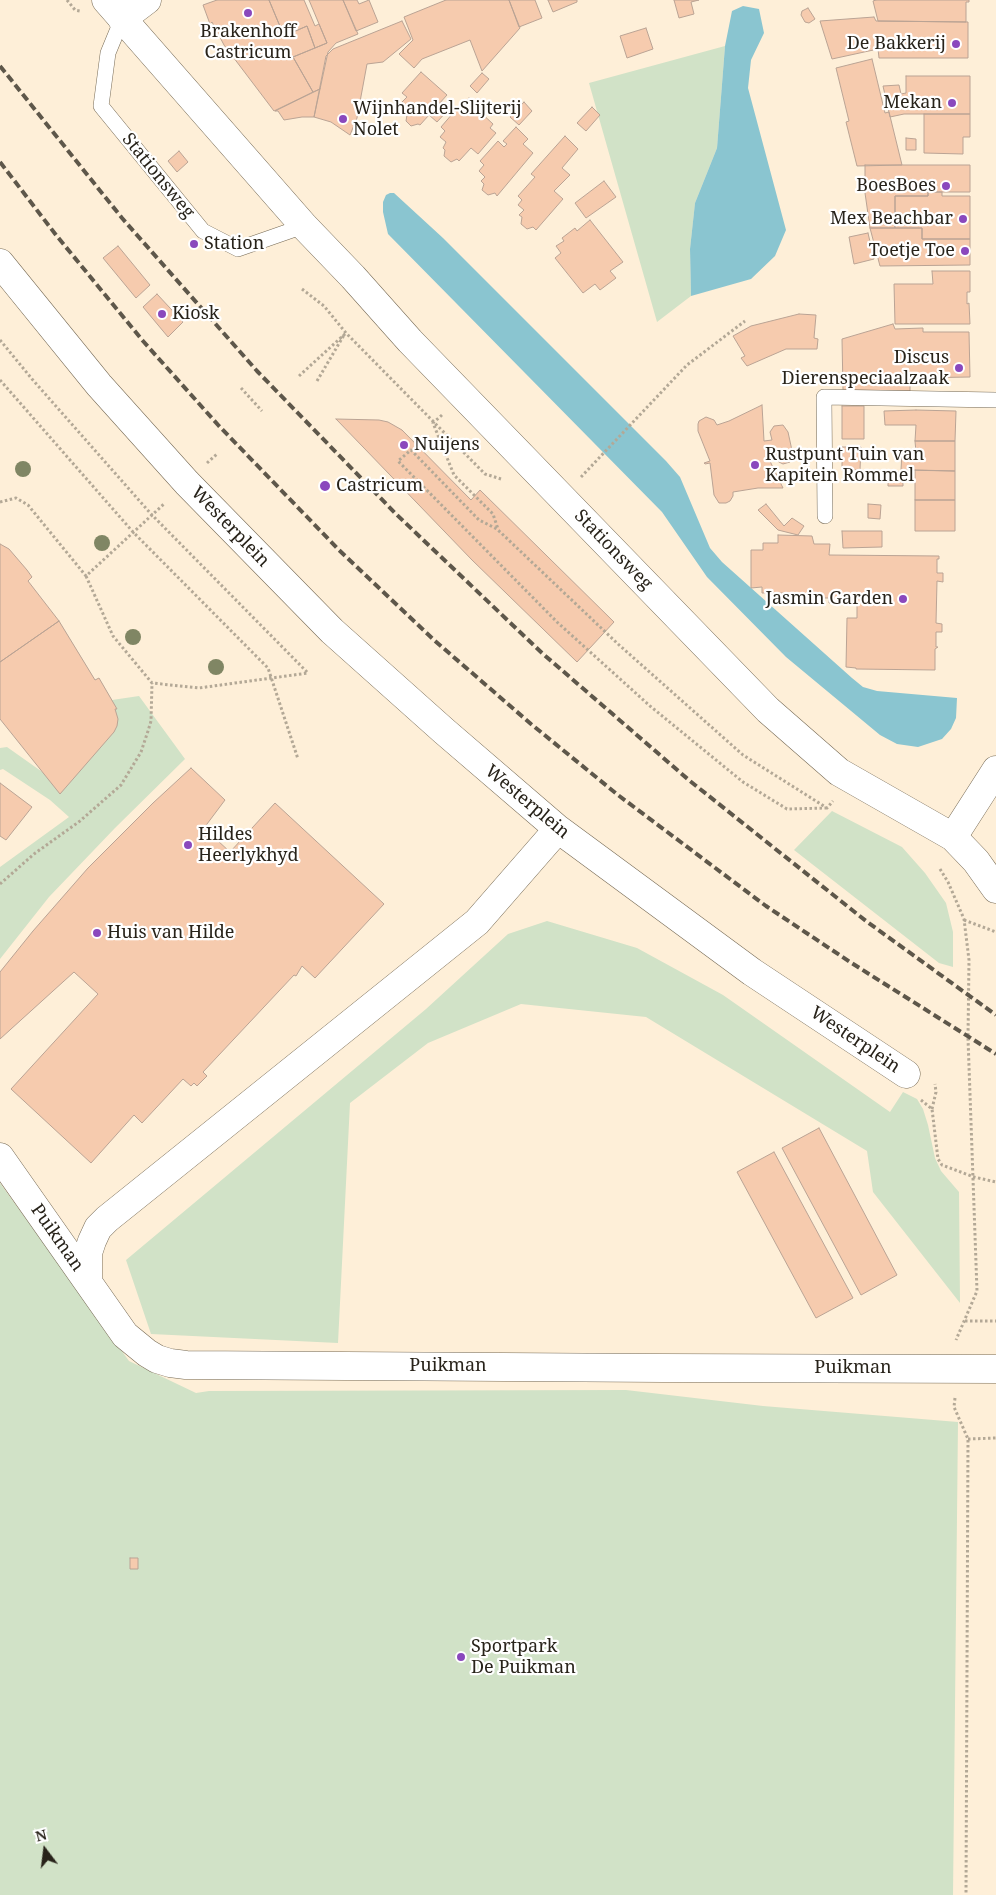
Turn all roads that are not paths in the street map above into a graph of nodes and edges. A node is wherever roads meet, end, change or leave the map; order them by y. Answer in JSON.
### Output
{"nodes":[{"id":1,"x":147,"y":0,"type":"edge"},
{"id":2,"x":114,"y":10,"type":"edge"},
{"id":3,"x":304,"y":226,"type":"junction"},
{"id":4,"x":0,"y":263,"type":"edge"},
{"id":5,"x":996,"y":400,"type":"edge"},
{"id":6,"x":825,"y":516,"type":"dead end"},
{"id":7,"x":996,"y":770,"type":"edge"},
{"id":8,"x":558,"y":829,"type":"junction"},
{"id":9,"x":953,"y":837,"type":"junction"},
{"id":10,"x":996,"y":888,"type":"edge"},
{"id":11,"x":906,"y":1074,"type":"road end"},
{"id":12,"x":0,"y":1158,"type":"edge"},
{"id":13,"x":88,"y":1281,"type":"junction"},
{"id":14,"x":996,"y":1369,"type":"edge"}],
"edges":[{"from":1,"to":2,"type":"street"},
{"from":2,"to":3,"type":"street","name":"Stationsweg"},
{"from":2,"to":3,"type":"lane","name":"Stationsweg"},
{"from":3,"to":9,"type":"street","name":"Stationsweg"},
{"from":4,"to":8,"type":"street","name":"Westerplein"},
{"from":5,"to":6,"type":"lane"},
{"from":7,"to":9,"type":"street"},
{"from":8,"to":11,"type":"street","name":"Westerplein"},
{"from":8,"to":13,"type":"street"},
{"from":9,"to":10,"type":"street","name":"Stationsweg"},
{"from":12,"to":13,"type":"street","name":"Puikman"},
{"from":13,"to":14,"type":"street","name":"Puikman"}]}
